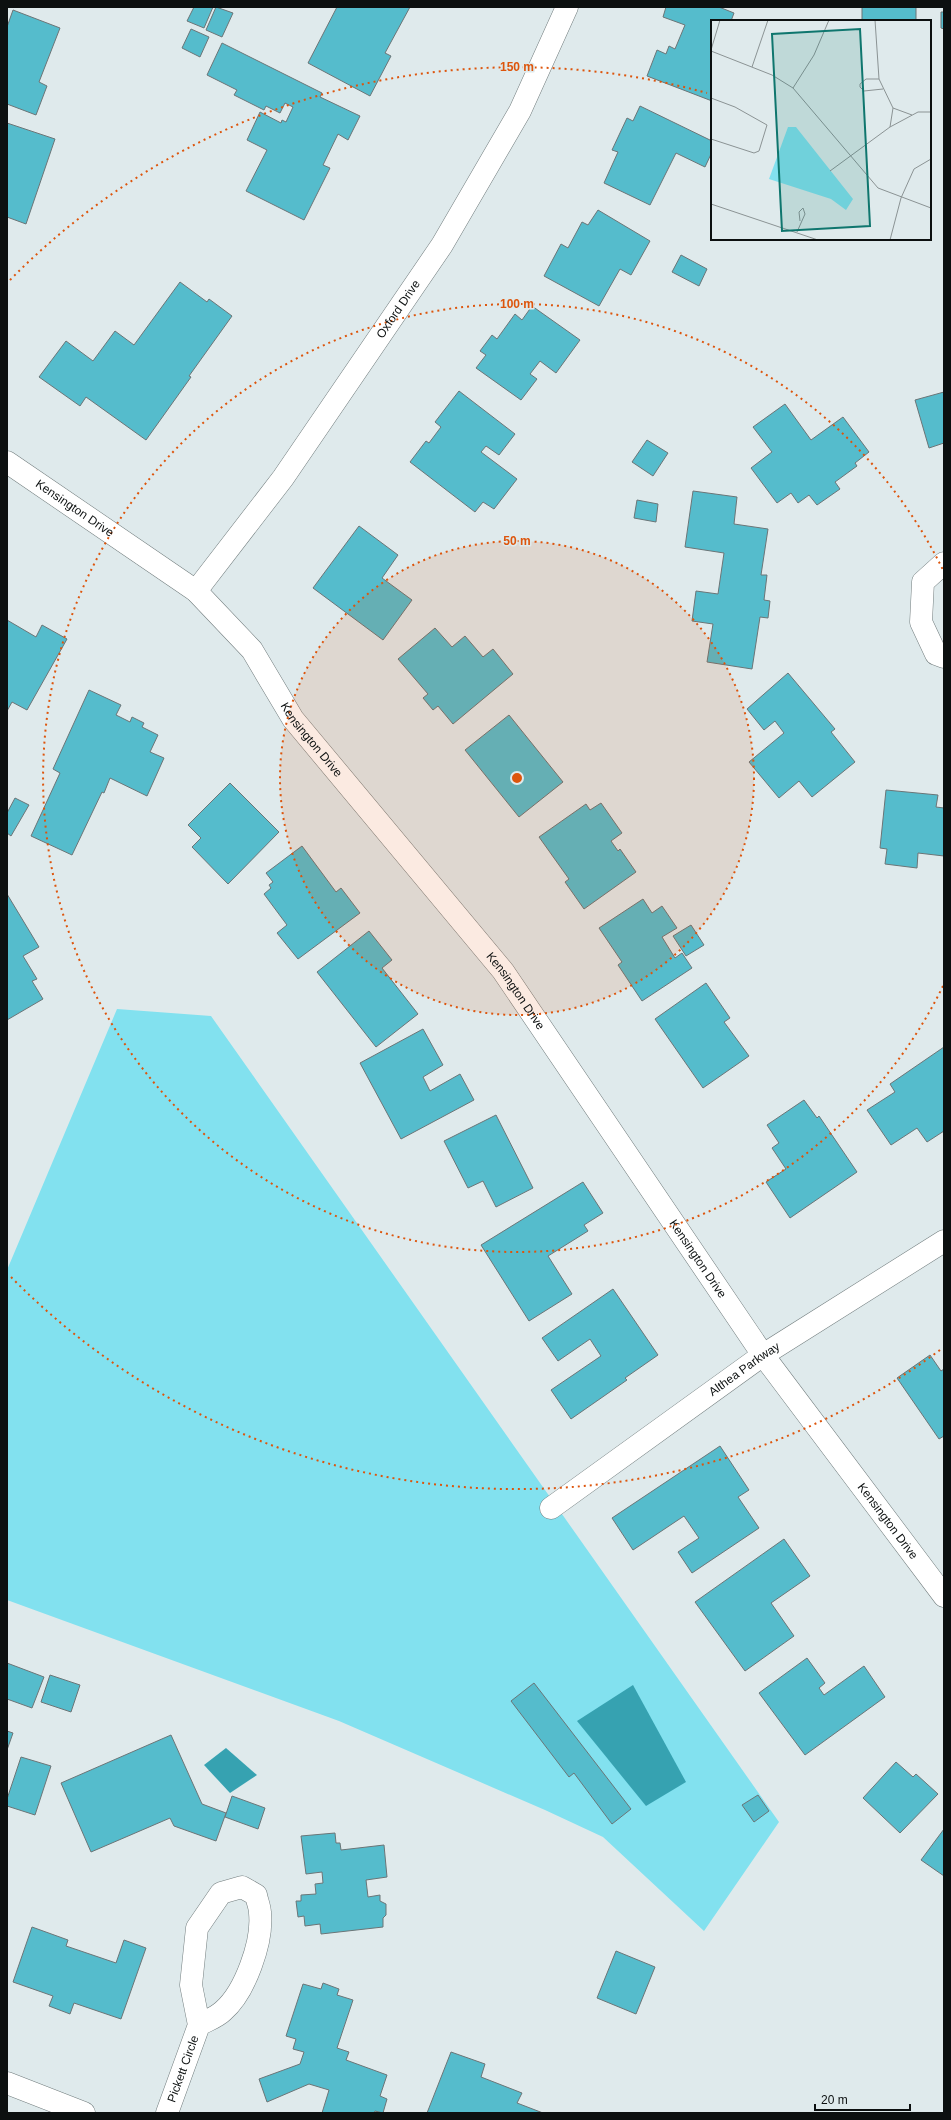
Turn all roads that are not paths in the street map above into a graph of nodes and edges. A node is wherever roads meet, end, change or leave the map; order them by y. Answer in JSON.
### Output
{"nodes":[{"id":1,"x":567,"y":7,"type":"edge"},
{"id":2,"x":7,"y":462,"type":"edge"},
{"id":3,"x":944,"y":562,"type":"edge"},
{"id":4,"x":196,"y":591,"type":"junction"},
{"id":5,"x":944,"y":657,"type":"edge"},
{"id":6,"x":944,"y":1241,"type":"edge"},
{"id":7,"x":763,"y":1355,"type":"junction"},
{"id":8,"x":551,"y":1508,"type":"dead end"},
{"id":9,"x":944,"y":1596,"type":"edge"},
{"id":10,"x":199,"y":2025,"type":"junction"},
{"id":11,"x":7,"y":2083,"type":"edge"},
{"id":12,"x":84,"y":2113,"type":"edge"},
{"id":13,"x":167,"y":2113,"type":"edge"}],
"edges":[{"from":1,"to":4,"type":"street","name":"Oxford Drive"},
{"from":2,"to":4,"type":"street","name":"Kensington Drive"},
{"from":3,"to":5,"type":"street"},
{"from":4,"to":7,"type":"street","name":"Kensington Drive"},
{"from":6,"to":7,"type":"street","name":"Althea Parkway"},
{"from":7,"to":8,"type":"street","name":"Althea Parkway"},
{"from":7,"to":9,"type":"street","name":"Kensington Drive"},
{"from":10,"to":10,"type":"street","name":"Pickett Circle"},
{"from":10,"to":13,"type":"street","name":"Pickett Circle"},
{"from":11,"to":12,"type":"street"}]}
